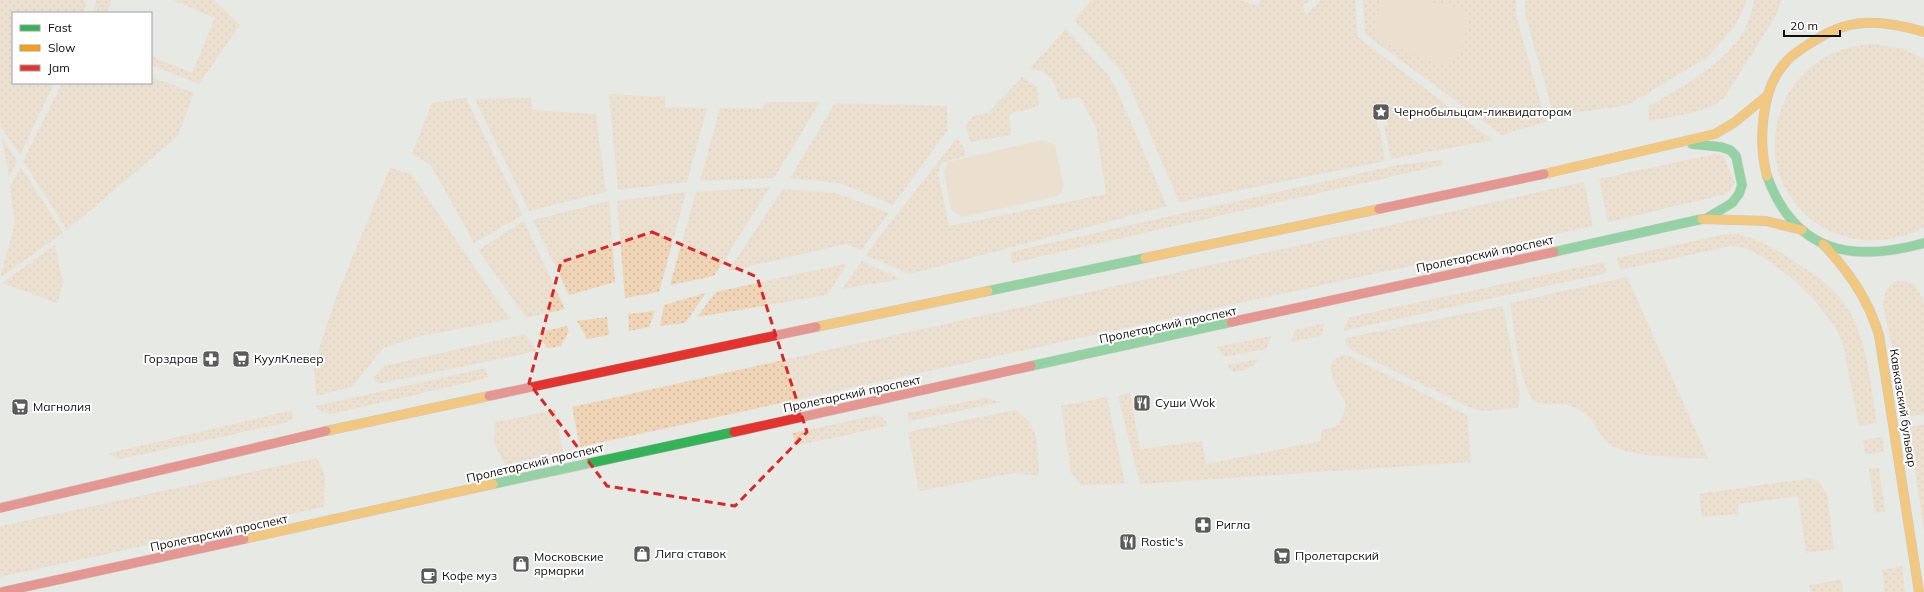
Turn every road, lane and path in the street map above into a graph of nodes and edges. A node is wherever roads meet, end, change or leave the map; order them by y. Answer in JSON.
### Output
{"nodes":[{"id":1,"x":1924,"y":32,"type":"edge"},
{"id":2,"x":1768,"y":95,"type":"junction"},
{"id":3,"x":1681,"y":143,"type":"junction"},
{"id":4,"x":1707,"y":218,"type":"junction"},
{"id":5,"x":1802,"y":230,"type":"junction"},
{"id":6,"x":1924,"y":243,"type":"edge"},
{"id":7,"x":1823,"y":244,"type":"junction"},
{"id":8,"x":0,"y":508,"type":"edge"},
{"id":9,"x":2,"y":592,"type":"edge"},
{"id":10,"x":1919,"y":592,"type":"edge"}],
"edges":[{"from":1,"to":2,"type":"main road"},
{"from":2,"to":3,"type":"main road","name":"Пролетарский проспект"},
{"from":2,"to":5,"type":"main road"},
{"from":3,"to":4,"type":"main road","name":"Пролетарский проспект"},
{"from":3,"to":8,"type":"main road","name":"Пролетарский проспект"},
{"from":4,"to":5,"type":"main road","name":"Пролетарский проспект"},
{"from":4,"to":9,"type":"main road","name":"Пролетарский проспект"},
{"from":5,"to":7,"type":"main road"},
{"from":6,"to":7,"type":"main road"},
{"from":7,"to":10,"type":"main road","name":"Кавказский бульвар"}]}
